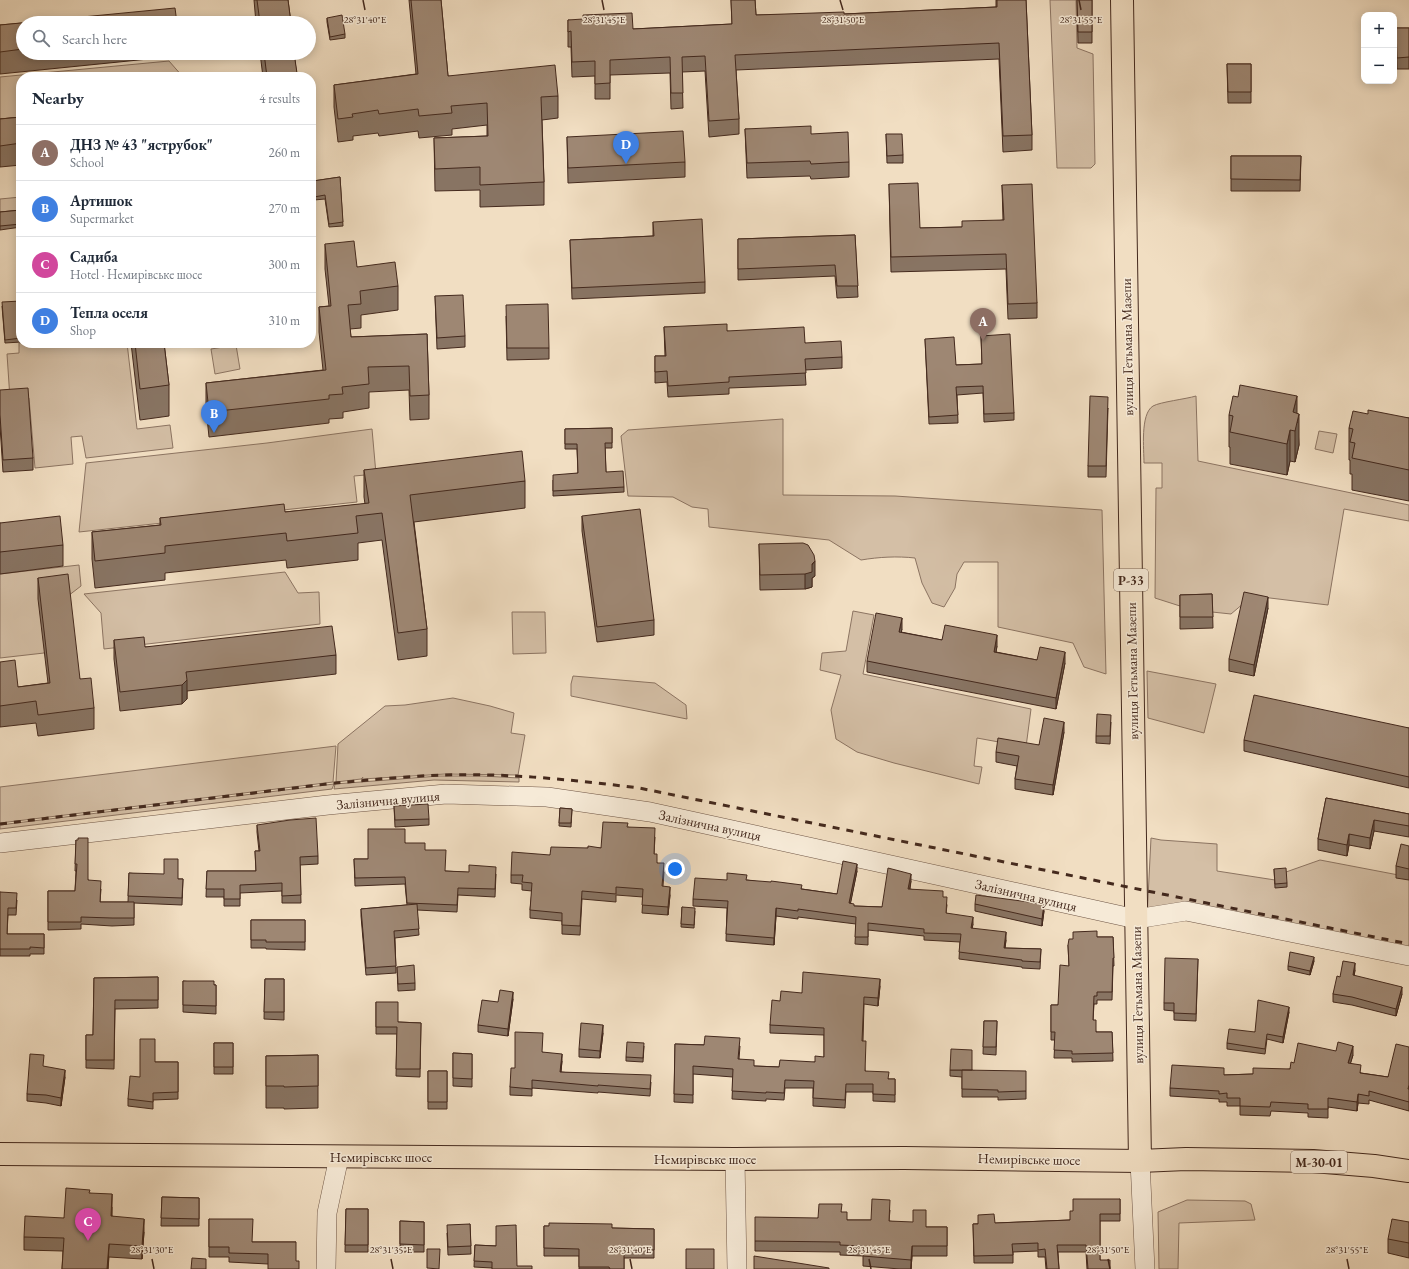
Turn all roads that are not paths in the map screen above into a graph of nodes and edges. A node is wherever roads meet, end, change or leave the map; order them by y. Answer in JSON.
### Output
{"nodes":[{"id":1,"x":1122,"y":0,"type":"edge"},
{"id":2,"x":0,"y":843,"type":"edge"},
{"id":3,"x":1136,"y":919,"type":"junction"},
{"id":4,"x":1409,"y":956,"type":"edge"},
{"id":5,"x":0,"y":1154,"type":"edge"},
{"id":6,"x":339,"y":1156,"type":"junction"},
{"id":7,"x":735,"y":1159,"type":"junction"},
{"id":8,"x":1140,"y":1161,"type":"junction"},
{"id":9,"x":1409,"y":1171,"type":"edge"},
{"id":10,"x":326,"y":1269,"type":"edge"},
{"id":11,"x":737,"y":1269,"type":"edge"},
{"id":12,"x":1144,"y":1269,"type":"edge"}],
"edges":[{"from":1,"to":3,"type":"main road","name":"вулиця Гетьмана Мазепи","number":"Р-33"},
{"from":2,"to":3,"type":"street","name":"Залізнична вулиця"},
{"from":3,"to":4,"type":"street","name":"Залізнична вулиця"},
{"from":3,"to":8,"type":"main road","name":"вулиця Гетьмана Мазепи","number":"Р-33"},
{"from":5,"to":6,"type":"main road","name":"Немирівське шосе"},
{"from":6,"to":7,"type":"main road","name":"Немирівське шосе"},
{"from":6,"to":10,"type":"street"},
{"from":7,"to":8,"type":"main road","name":"Немирівське шосе"},
{"from":7,"to":11,"type":"street"},
{"from":8,"to":9,"type":"main road","name":"Немирівське шосе","number":"М-30-01"},
{"from":8,"to":12,"type":"street","name":"вулиця Гетьмана Мазепи"}]}
